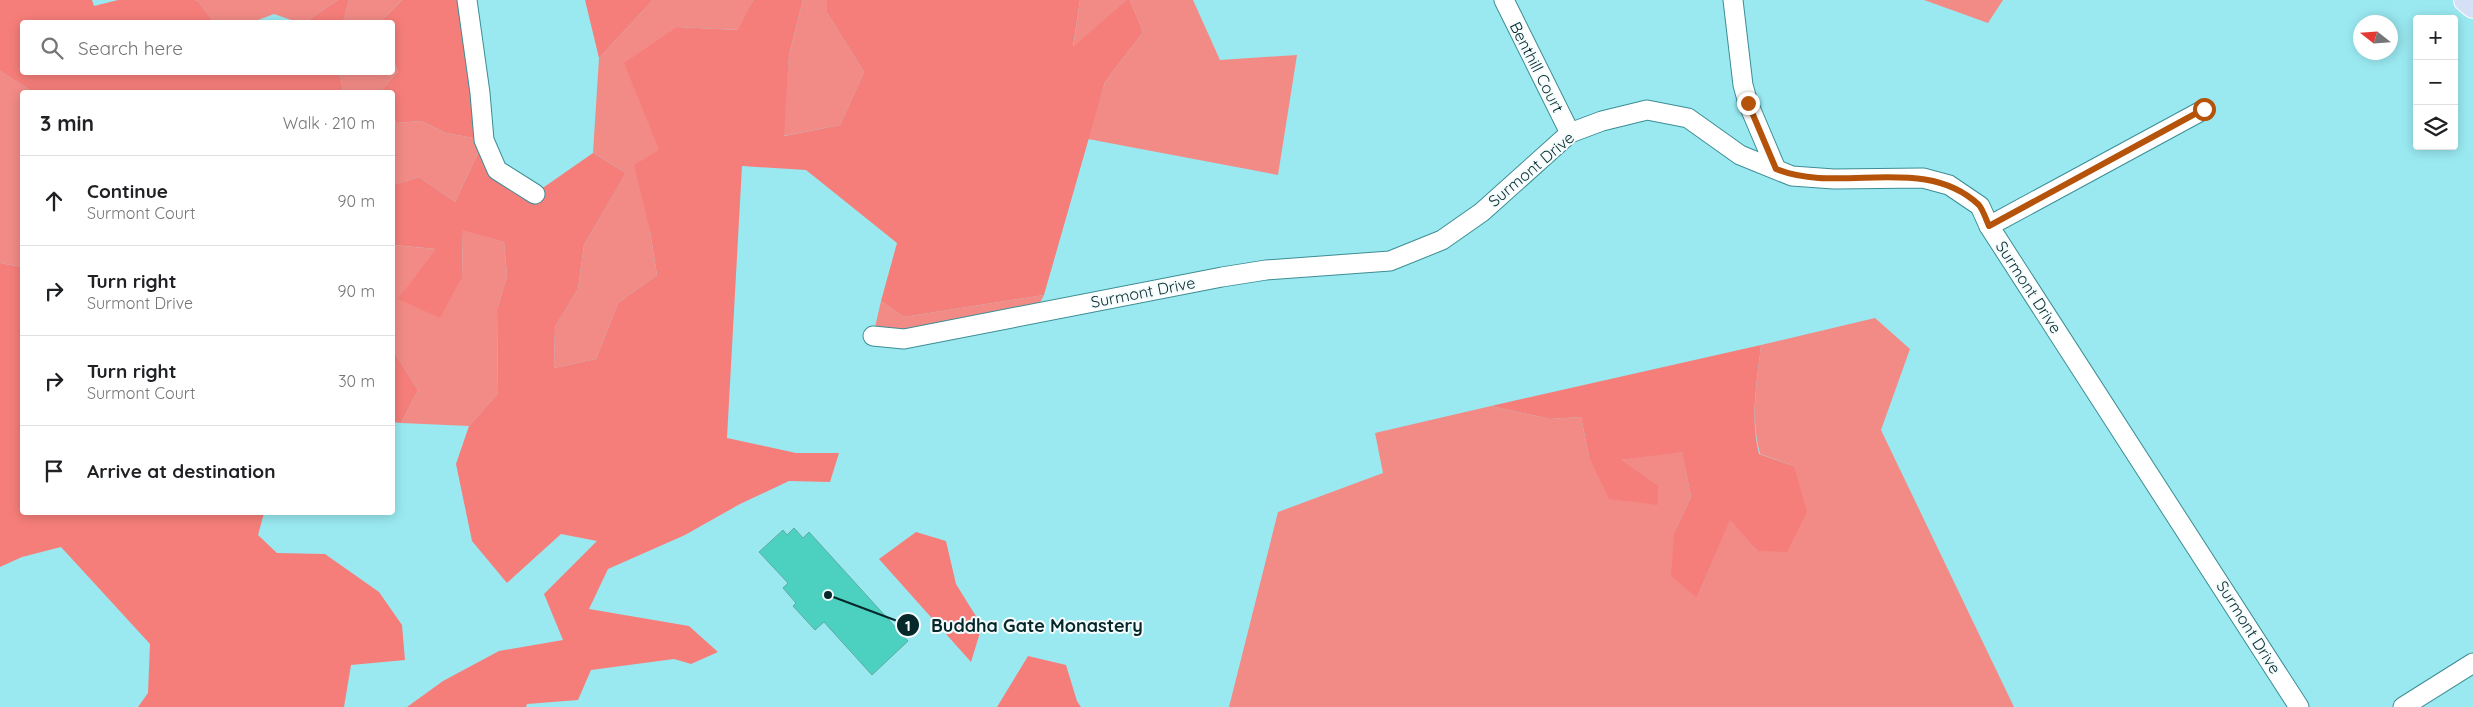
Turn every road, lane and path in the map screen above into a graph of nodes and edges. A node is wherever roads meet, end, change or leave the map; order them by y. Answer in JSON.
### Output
{"nodes":[{"id":1,"x":467,"y":0,"type":"edge"},
{"id":2,"x":1504,"y":0,"type":"edge"},
{"id":3,"x":1733,"y":0,"type":"edge"},
{"id":4,"x":2466,"y":0,"type":"edge"},
{"id":5,"x":2473,"y":6,"type":"edge"},
{"id":6,"x":2204,"y":109,"type":"dead end"},
{"id":7,"x":1570,"y":133,"type":"junction"},
{"id":8,"x":1776,"y":169,"type":"junction"},
{"id":9,"x":534,"y":194,"type":"dead end"},
{"id":10,"x":1989,"y":226,"type":"junction"},
{"id":11,"x":873,"y":336,"type":"dead end"},
{"id":12,"x":2473,"y":663,"type":"edge"},
{"id":13,"x":2299,"y":707,"type":"edge"},
{"id":14,"x":2403,"y":707,"type":"edge"}],
"edges":[{"from":1,"to":9,"type":"street"},
{"from":2,"to":7,"type":"street","name":"Benthill Court"},
{"from":3,"to":8,"type":"street"},
{"from":4,"to":5,"type":"main road"},
{"from":6,"to":10,"type":"street"},
{"from":7,"to":8,"type":"street","name":"Surmont Drive"},
{"from":7,"to":11,"type":"street","name":"Surmont Drive"},
{"from":8,"to":10,"type":"street","name":"Surmont Drive"},
{"from":10,"to":13,"type":"street","name":"Surmont Drive"},
{"from":12,"to":14,"type":"street"}]}
